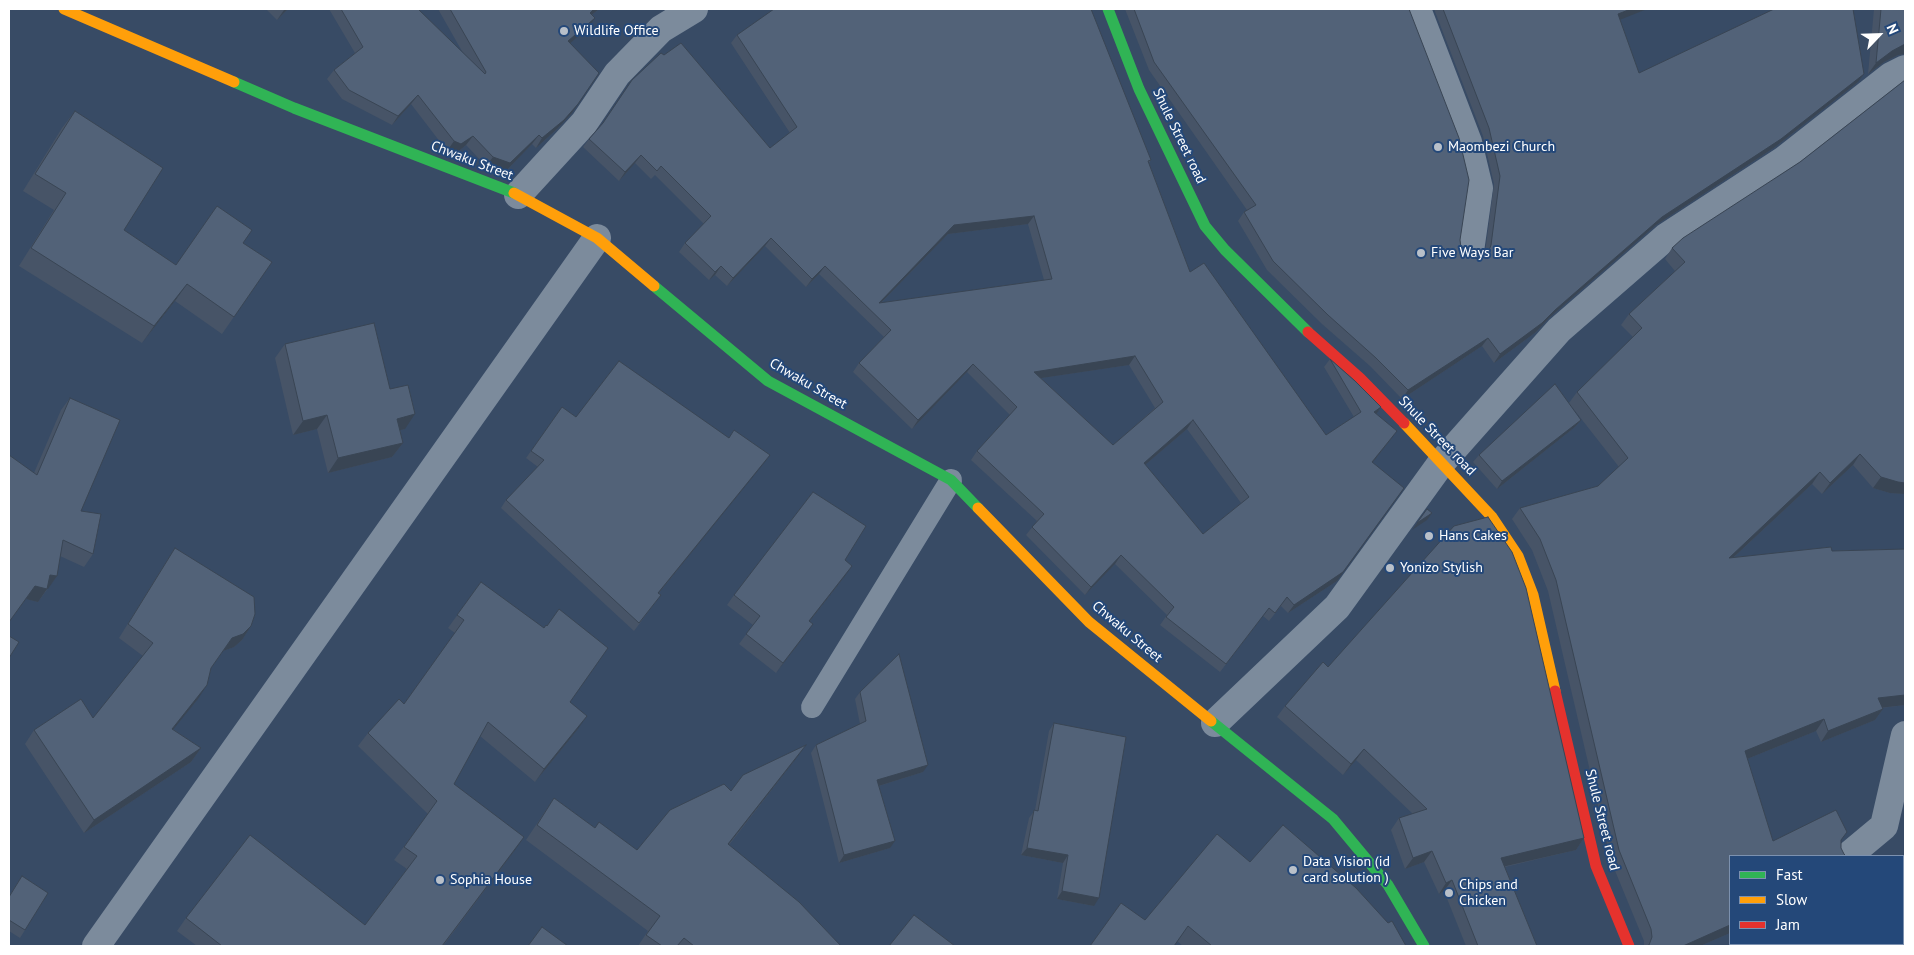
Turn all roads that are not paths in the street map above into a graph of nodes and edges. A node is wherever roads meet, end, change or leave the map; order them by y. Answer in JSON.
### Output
{"nodes":[{"id":1,"x":64,"y":9,"type":"edge"},
{"id":2,"x":694,"y":9,"type":"edge"},
{"id":3,"x":1108,"y":9,"type":"edge"},
{"id":4,"x":1417,"y":9,"type":"edge"},
{"id":5,"x":656,"y":19,"type":"edge"},
{"id":6,"x":1905,"y":69,"type":"edge"},
{"id":7,"x":518,"y":195,"type":"junction"},
{"id":8,"x":597,"y":238,"type":"junction"},
{"id":9,"x":1470,"y":250,"type":"dead end"},
{"id":10,"x":1442,"y":462,"type":"junction"},
{"id":11,"x":951,"y":480,"type":"junction"},
{"id":12,"x":812,"y":707,"type":"dead end"},
{"id":13,"x":1215,"y":723,"type":"junction"},
{"id":14,"x":1905,"y":735,"type":"edge"},
{"id":15,"x":1849,"y":855,"type":"edge"},
{"id":16,"x":96,"y":946,"type":"edge"},
{"id":17,"x":1424,"y":946,"type":"edge"},
{"id":18,"x":1630,"y":946,"type":"edge"}],
"edges":[{"from":1,"to":7,"type":"main road","name":"Chwaku Street"},
{"from":2,"to":5,"type":"street"},
{"from":3,"to":10,"type":"main road","name":"Shule Street road"},
{"from":4,"to":9,"type":"street"},
{"from":5,"to":7,"type":"street"},
{"from":6,"to":10,"type":"street"},
{"from":7,"to":8,"type":"main road","name":"Chwaku Street"},
{"from":8,"to":11,"type":"main road","name":"Chwaku Street"},
{"from":8,"to":16,"type":"street"},
{"from":10,"to":13,"type":"street"},
{"from":10,"to":18,"type":"main road","name":"Shule Street road"},
{"from":11,"to":12,"type":"lane"},
{"from":11,"to":13,"type":"main road","name":"Chwaku Street"},
{"from":13,"to":17,"type":"main road","name":"Chwaku Street"},
{"from":14,"to":15,"type":"street"}]}
